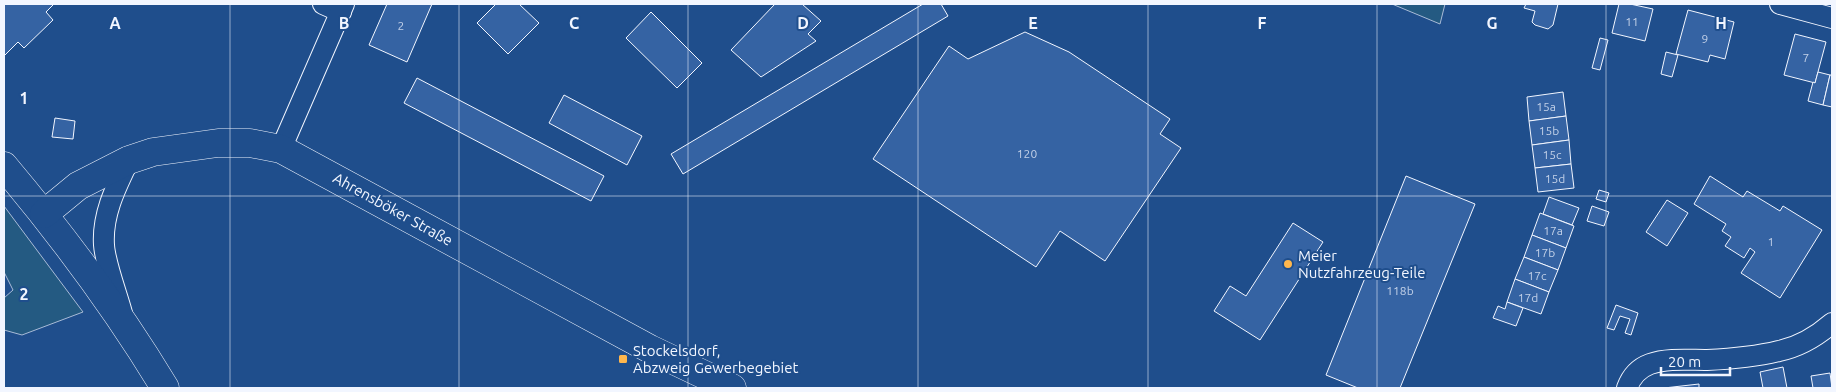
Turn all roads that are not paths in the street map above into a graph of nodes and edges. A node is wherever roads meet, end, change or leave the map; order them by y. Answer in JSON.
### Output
{"nodes":[{"id":1,"x":1780,"y":4,"type":"edge"},
{"id":2,"x":336,"y":7,"type":"edge"},
{"id":3,"x":1832,"y":18,"type":"edge"},
{"id":4,"x":281,"y":149,"type":"junction"},
{"id":5,"x":129,"y":160,"type":"junction"},
{"id":6,"x":4,"y":166,"type":"edge"},
{"id":7,"x":44,"y":214,"type":"junction"},
{"id":8,"x":1832,"y":323,"type":"edge"},
{"id":9,"x":126,"y":327,"type":"junction"},
{"id":10,"x":165,"y":388,"type":"edge"},
{"id":11,"x":732,"y":388,"type":"edge"},
{"id":12,"x":1627,"y":388,"type":"edge"}],
"edges":[{"from":1,"to":3,"type":"street"},
{"from":2,"to":4,"type":"street"},
{"from":4,"to":5,"type":"street","name":"Ahrensböker Straße"},
{"from":4,"to":11,"type":"street","name":"Ahrensböker Straße"},
{"from":5,"to":7,"type":"street","name":"Ahrensböker Straße"},
{"from":5,"to":9,"type":"street"},
{"from":6,"to":7,"type":"street"},
{"from":7,"to":9,"type":"street"},
{"from":8,"to":12,"type":"street"},
{"from":9,"to":10,"type":"street"}]}
